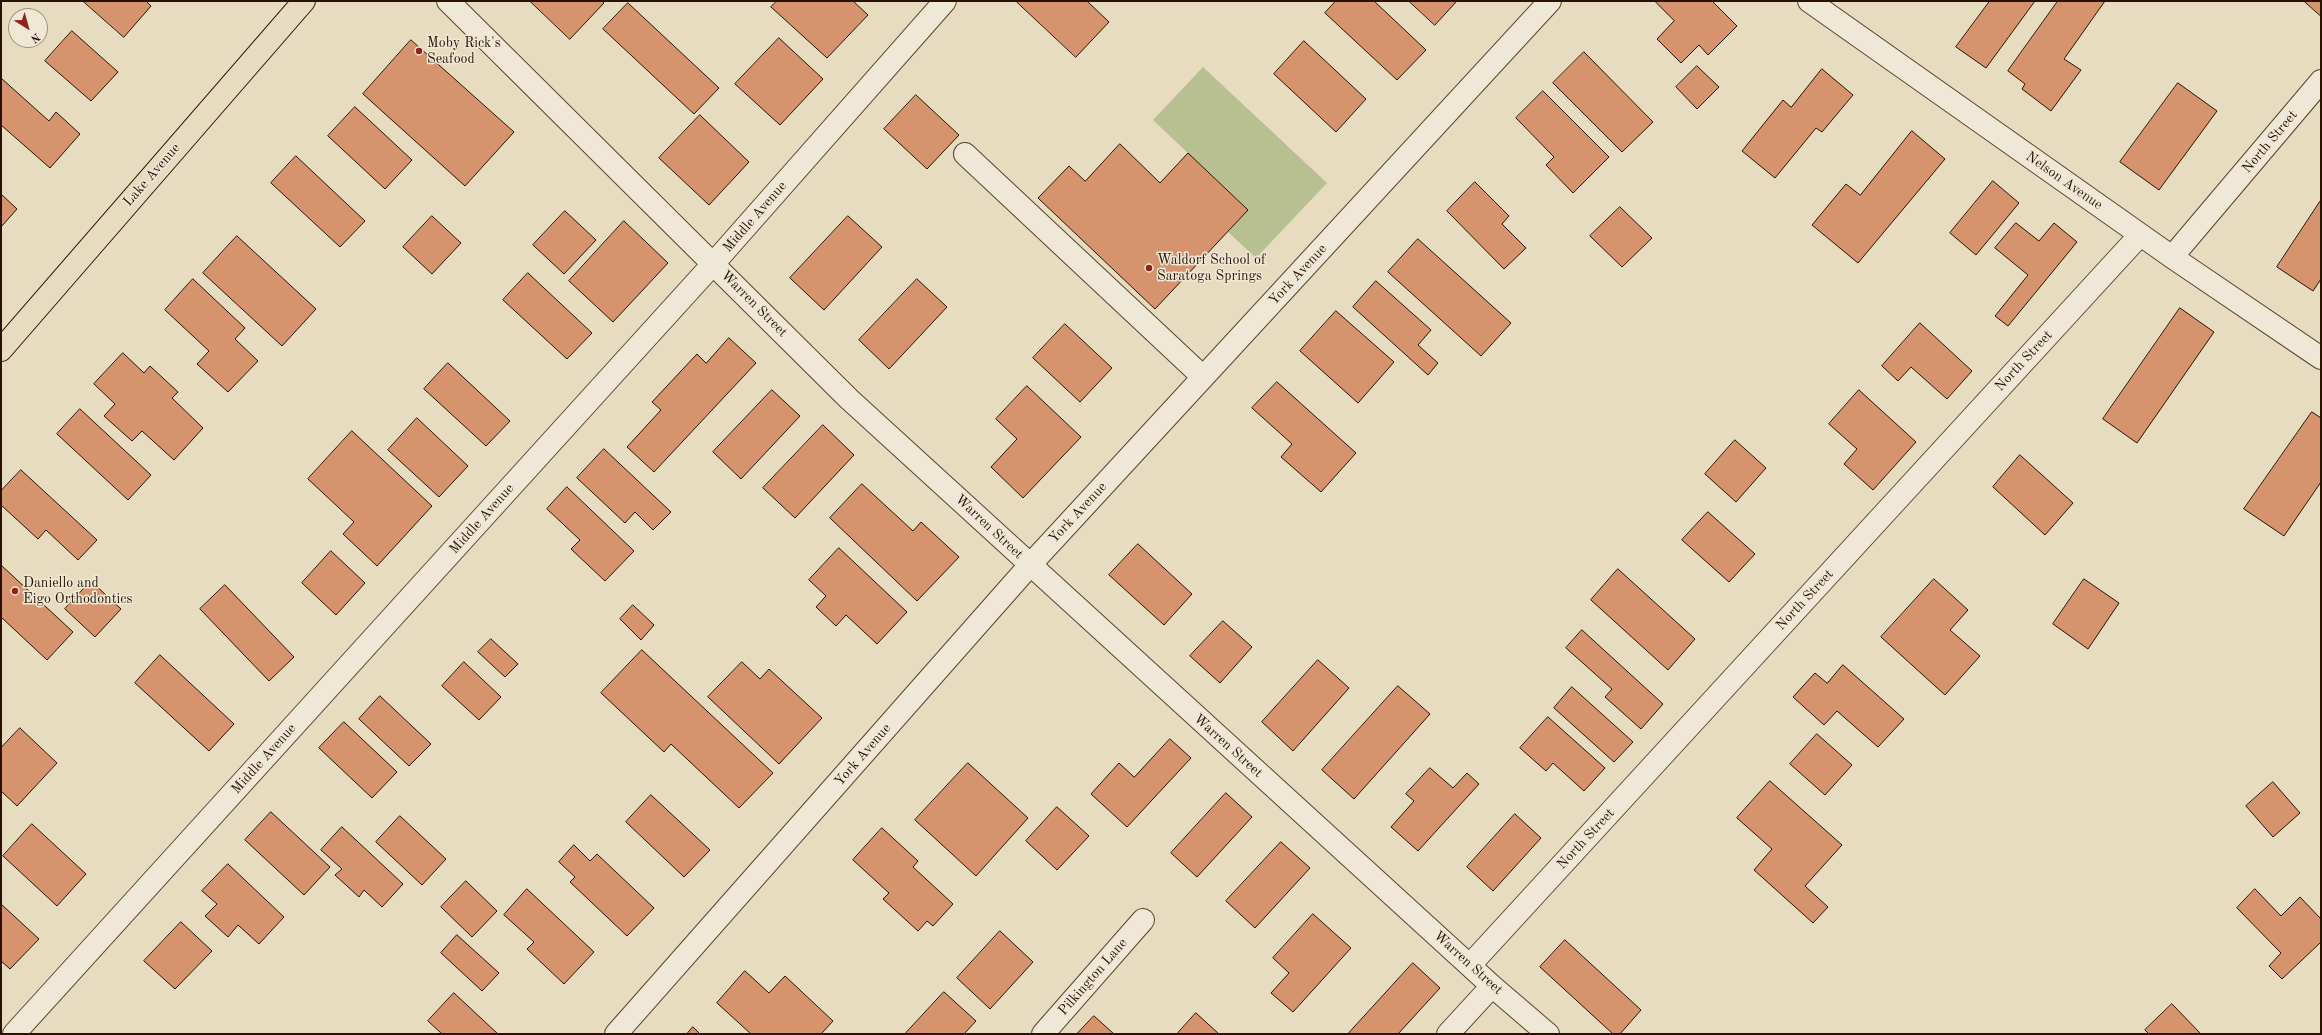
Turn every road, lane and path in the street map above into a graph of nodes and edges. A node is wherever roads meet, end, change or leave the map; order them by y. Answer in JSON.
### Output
{"nodes":[{"id":1,"x":304,"y":1,"type":"edge"},
{"id":2,"x":448,"y":1,"type":"edge"},
{"id":3,"x":945,"y":1,"type":"edge"},
{"id":4,"x":1550,"y":1,"type":"edge"},
{"id":5,"x":1809,"y":1,"type":"edge"},
{"id":6,"x":2321,"y":81,"type":"edge"},
{"id":7,"x":965,"y":154,"type":"dead end"},
{"id":8,"x":2140,"y":235,"type":"junction"},
{"id":9,"x":2172,"y":257,"type":"junction"},
{"id":10,"x":714,"y":264,"type":"junction"},
{"id":11,"x":1,"y":350,"type":"edge"},
{"id":12,"x":2321,"y":358,"type":"edge"},
{"id":13,"x":1203,"y":377,"type":"junction"},
{"id":14,"x":1030,"y":565,"type":"junction"},
{"id":15,"x":1143,"y":920,"type":"dead end"},
{"id":16,"x":1470,"y":966,"type":"junction"},
{"id":17,"x":1492,"y":986,"type":"junction"},
{"id":18,"x":14,"y":1034,"type":"edge"},
{"id":19,"x":616,"y":1034,"type":"edge"},
{"id":20,"x":1043,"y":1034,"type":"edge"},
{"id":21,"x":1448,"y":1034,"type":"edge"},
{"id":22,"x":1548,"y":1034,"type":"edge"}],
"edges":[{"from":1,"to":11,"type":"main road","name":"Lake Avenue"},
{"from":2,"to":10,"type":"street","name":"Warren Street"},
{"from":3,"to":10,"type":"street","name":"Middle Avenue"},
{"from":4,"to":13,"type":"street","name":"York Avenue"},
{"from":5,"to":8,"type":"street","name":"Nelson Avenue"},
{"from":6,"to":9,"type":"street","name":"North Street"},
{"from":7,"to":13,"type":"street"},
{"from":8,"to":9,"type":"street","name":"Nelson Avenue"},
{"from":8,"to":16,"type":"street","name":"North Street"},
{"from":9,"to":12,"type":"street","name":"Nelson Avenue"},
{"from":10,"to":14,"type":"street","name":"Warren Street"},
{"from":10,"to":18,"type":"street","name":"Middle Avenue"},
{"from":13,"to":14,"type":"street","name":"York Avenue"},
{"from":14,"to":16,"type":"street","name":"Warren Street"},
{"from":14,"to":19,"type":"street","name":"York Avenue"},
{"from":15,"to":20,"type":"street","name":"Pilkington Lane"},
{"from":16,"to":17,"type":"street","name":"Warren Street"},
{"from":17,"to":21,"type":"street"},
{"from":17,"to":22,"type":"street","name":"Warren Street"}]}
